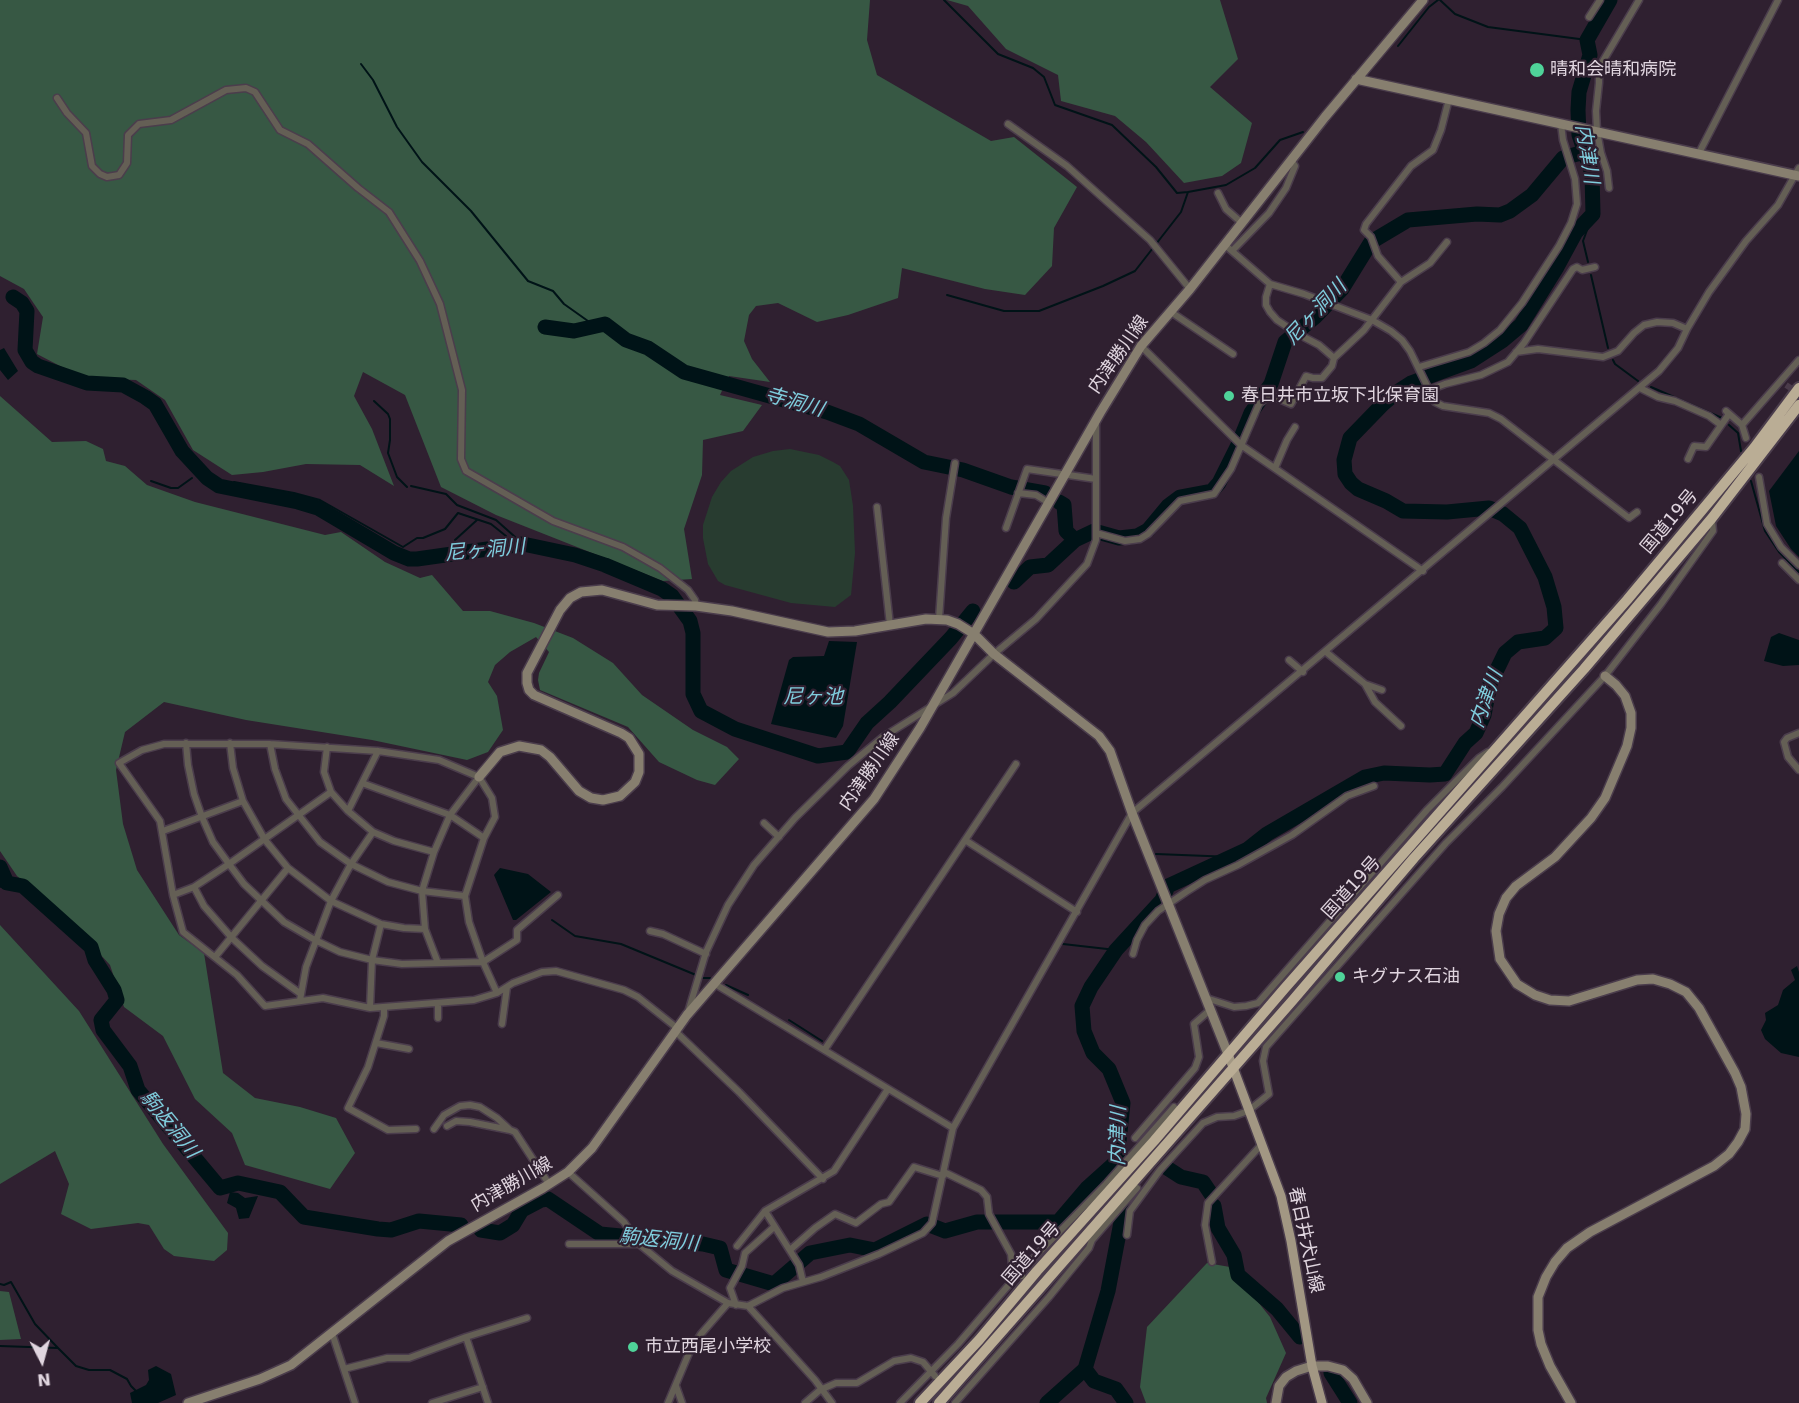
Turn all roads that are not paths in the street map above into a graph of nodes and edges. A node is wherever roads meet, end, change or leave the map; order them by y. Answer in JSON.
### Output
{"nodes":[{"id":1,"x":1423,"y":0,"type":"edge"},
{"id":2,"x":1600,"y":0,"type":"edge"},
{"id":3,"x":1639,"y":0,"type":"edge"},
{"id":4,"x":1778,"y":0,"type":"edge"},
{"id":5,"x":1590,"y":17,"type":"dead end"},
{"id":6,"x":1356,"y":79,"type":"junction"},
{"id":7,"x":57,"y":98,"type":"dead end"},
{"id":8,"x":1449,"y":99,"type":"junction"},
{"id":9,"x":1008,"y":124,"type":"dead end"},
{"id":10,"x":1561,"y":124,"type":"junction"},
{"id":11,"x":1597,"y":131,"type":"junction"},
{"id":12,"x":1699,"y":153,"type":"junction"},
{"id":13,"x":1292,"y":160,"type":"junction"},
{"id":14,"x":1797,"y":173,"type":"edge"},
{"id":15,"x":1609,"y":188,"type":"dead end"},
{"id":16,"x":1218,"y":193,"type":"dead end"},
{"id":17,"x":1242,"y":223,"type":"junction"},
{"id":18,"x":1447,"y":242,"type":"dead end"},
{"id":19,"x":1228,"y":248,"type":"junction"},
{"id":20,"x":1594,"y":267,"type":"dead end"},
{"id":21,"x":1401,"y":282,"type":"junction"},
{"id":22,"x":1270,"y":284,"type":"junction"},
{"id":23,"x":1190,"y":289,"type":"junction"},
{"id":24,"x":1171,"y":312,"type":"junction"},
{"id":25,"x":1372,"y":320,"type":"junction"},
{"id":26,"x":1687,"y":329,"type":"junction"},
{"id":27,"x":1141,"y":346,"type":"junction"},
{"id":28,"x":1516,"y":352,"type":"junction"},
{"id":29,"x":1233,"y":354,"type":"dead end"},
{"id":30,"x":1334,"y":358,"type":"junction"},
{"id":31,"x":1799,"y":360,"type":"edge"},
{"id":32,"x":1419,"y":367,"type":"junction"},
{"id":33,"x":1640,"y":388,"type":"junction"},
{"id":34,"x":1799,"y":388,"type":"edge"},
{"id":35,"x":1428,"y":390,"type":"junction"},
{"id":36,"x":1799,"y":405,"type":"edge"},
{"id":37,"x":1096,"y":421,"type":"junction"},
{"id":38,"x":1720,"y":425,"type":"junction"},
{"id":39,"x":1742,"y":425,"type":"junction"},
{"id":40,"x":1295,"y":427,"type":"dead end"},
{"id":41,"x":1746,"y":438,"type":"dead end"},
{"id":42,"x":1241,"y":445,"type":"junction"},
{"id":43,"x":1554,"y":459,"type":"junction"},
{"id":44,"x":1688,"y":459,"type":"dead end"},
{"id":45,"x":955,"y":463,"type":"dead end"},
{"id":46,"x":1275,"y":468,"type":"junction"},
{"id":47,"x":1065,"y":476,"type":"junction"},
{"id":48,"x":1759,"y":477,"type":"dead end"},
{"id":49,"x":1096,"y":479,"type":"junction"},
{"id":50,"x":1018,"y":494,"type":"junction"},
{"id":51,"x":1049,"y":503,"type":"junction"},
{"id":52,"x":877,"y":507,"type":"dead end"},
{"id":53,"x":1637,"y":512,"type":"dead end"},
{"id":54,"x":1712,"y":518,"type":"junction"},
{"id":55,"x":1006,"y":528,"type":"dead end"},
{"id":56,"x":1096,"y":533,"type":"junction"},
{"id":57,"x":1782,"y":563,"type":"dead end"},
{"id":58,"x":1799,"y":565,"type":"edge"},
{"id":59,"x":1423,"y":571,"type":"junction"},
{"id":60,"x":1799,"y":580,"type":"edge"},
{"id":61,"x":696,"y":606,"type":"junction"},
{"id":62,"x":939,"y":619,"type":"junction"},
{"id":63,"x":890,"y":625,"type":"junction"},
{"id":64,"x":966,"y":629,"type":"junction"},
{"id":65,"x":1326,"y":652,"type":"junction"},
{"id":66,"x":994,"y":654,"type":"junction"},
{"id":67,"x":1289,"y":660,"type":"dead end"},
{"id":68,"x":1302,"y":672,"type":"junction"},
{"id":69,"x":1605,"y":676,"type":"junction"},
{"id":70,"x":1365,"y":684,"type":"junction"},
{"id":71,"x":1382,"y":690,"type":"dead end"},
{"id":72,"x":933,"y":706,"type":"junction"},
{"id":73,"x":1401,"y":726,"type":"dead end"},
{"id":74,"x":1799,"y":733,"type":"edge"},
{"id":75,"x":1502,"y":742,"type":"junction"},
{"id":76,"x":186,"y":743,"type":"junction"},
{"id":77,"x":230,"y":743,"type":"junction"},
{"id":78,"x":270,"y":744,"type":"junction"},
{"id":79,"x":327,"y":747,"type":"junction"},
{"id":80,"x":378,"y":751,"type":"junction"},
{"id":81,"x":1016,"y":764,"type":"dead end"},
{"id":82,"x":1799,"y":770,"type":"edge"},
{"id":83,"x":479,"y":777,"type":"junction"},
{"id":84,"x":362,"y":783,"type":"junction"},
{"id":85,"x":1374,"y":786,"type":"dead end"},
{"id":86,"x":332,"y":792,"type":"junction"},
{"id":87,"x":243,"y":801,"type":"junction"},
{"id":88,"x":348,"y":811,"type":"junction"},
{"id":89,"x":1132,"y":813,"type":"junction"},
{"id":90,"x":450,"y":815,"type":"junction"},
{"id":91,"x":298,"y":816,"type":"junction"},
{"id":92,"x":202,"y":817,"type":"junction"},
{"id":93,"x":764,"y":823,"type":"dead end"},
{"id":94,"x":163,"y":831,"type":"junction"},
{"id":95,"x":373,"y":832,"type":"junction"},
{"id":96,"x":778,"y":837,"type":"junction"},
{"id":97,"x":484,"y":838,"type":"junction"},
{"id":98,"x":265,"y":840,"type":"junction"},
{"id":99,"x":965,"y":840,"type":"junction"},
{"id":100,"x":434,"y":852,"type":"junction"},
{"id":101,"x":229,"y":864,"type":"junction"},
{"id":102,"x":351,"y":864,"type":"junction"},
{"id":103,"x":288,"y":868,"type":"junction"},
{"id":104,"x":194,"y":886,"type":"junction"},
{"id":105,"x":422,"y":891,"type":"junction"},
{"id":106,"x":173,"y":895,"type":"junction"},
{"id":107,"x":558,"y":895,"type":"dead end"},
{"id":108,"x":465,"y":896,"type":"junction"},
{"id":109,"x":261,"y":900,"type":"junction"},
{"id":110,"x":331,"y":901,"type":"junction"},
{"id":111,"x":1169,"y":904,"type":"junction"},
{"id":112,"x":1077,"y":912,"type":"junction"},
{"id":113,"x":381,"y":924,"type":"junction"},
{"id":114,"x":425,"y":929,"type":"junction"},
{"id":115,"x":650,"y":931,"type":"dead end"},
{"id":116,"x":232,"y":938,"type":"junction"},
{"id":117,"x":315,"y":940,"type":"junction"},
{"id":118,"x":706,"y":954,"type":"junction"},
{"id":119,"x":1133,"y":954,"type":"dead end"},
{"id":120,"x":214,"y":957,"type":"junction"},
{"id":121,"x":372,"y":960,"type":"junction"},
{"id":122,"x":483,"y":962,"type":"junction"},
{"id":123,"x":438,"y":963,"type":"junction"},
{"id":124,"x":716,"y":984,"type":"junction"},
{"id":125,"x":507,"y":987,"type":"junction"},
{"id":126,"x":497,"y":993,"type":"junction"},
{"id":127,"x":301,"y":997,"type":"junction"},
{"id":128,"x":1205,"y":998,"type":"junction"},
{"id":129,"x":438,"y":1003,"type":"junction"},
{"id":130,"x":384,"y":1007,"type":"junction"},
{"id":131,"x":370,"y":1008,"type":"junction"},
{"id":132,"x":1210,"y":1010,"type":"junction"},
{"id":133,"x":687,"y":1015,"type":"junction"},
{"id":134,"x":438,"y":1018,"type":"dead end"},
{"id":135,"x":502,"y":1024,"type":"dead end"},
{"id":136,"x":676,"y":1030,"type":"junction"},
{"id":137,"x":375,"y":1043,"type":"junction"},
{"id":138,"x":409,"y":1049,"type":"dead end"},
{"id":139,"x":825,"y":1049,"type":"junction"},
{"id":140,"x":1228,"y":1054,"type":"junction"},
{"id":141,"x":1233,"y":1067,"type":"junction"},
{"id":142,"x":888,"y":1089,"type":"junction"},
{"id":143,"x":1174,"y":1107,"type":"dead end"},
{"id":144,"x":1248,"y":1111,"type":"junction"},
{"id":145,"x":447,"y":1126,"type":"dead end"},
{"id":146,"x":953,"y":1128,"type":"junction"},
{"id":147,"x":416,"y":1129,"type":"dead end"},
{"id":148,"x":435,"y":1129,"type":"dead end"},
{"id":149,"x":510,"y":1130,"type":"junction"},
{"id":150,"x":1135,"y":1138,"type":"dead end"},
{"id":151,"x":1262,"y":1144,"type":"junction"},
{"id":152,"x":568,"y":1172,"type":"junction"},
{"id":153,"x":943,"y":1174,"type":"junction"},
{"id":154,"x":823,"y":1179,"type":"junction"},
{"id":155,"x":549,"y":1184,"type":"junction"},
{"id":156,"x":1136,"y":1184,"type":"junction"},
{"id":157,"x":765,"y":1211,"type":"junction"},
{"id":158,"x":1093,"y":1219,"type":"junction"},
{"id":159,"x":774,"y":1227,"type":"junction"},
{"id":160,"x":1127,"y":1236,"type":"dead end"},
{"id":161,"x":569,"y":1244,"type":"dead end"},
{"id":162,"x":639,"y":1244,"type":"junction"},
{"id":163,"x":737,"y":1246,"type":"dead end"},
{"id":164,"x":790,"y":1250,"type":"junction"},
{"id":165,"x":1212,"y":1262,"type":"dead end"},
{"id":166,"x":1020,"y":1275,"type":"junction"},
{"id":167,"x":803,"y":1282,"type":"junction"},
{"id":168,"x":728,"y":1304,"type":"junction"},
{"id":169,"x":736,"y":1305,"type":"junction"},
{"id":170,"x":747,"y":1306,"type":"junction"},
{"id":171,"x":527,"y":1318,"type":"dead end"},
{"id":172,"x":332,"y":1333,"type":"junction"},
{"id":173,"x":466,"y":1337,"type":"junction"},
{"id":174,"x":1312,"y":1366,"type":"junction"},
{"id":175,"x":344,"y":1369,"type":"junction"},
{"id":176,"x":933,"y":1373,"type":"junction"},
{"id":177,"x":676,"y":1386,"type":"junction"},
{"id":178,"x":483,"y":1387,"type":"junction"},
{"id":179,"x":820,"y":1390,"type":"junction"},
{"id":180,"x":957,"y":1398,"type":"edge"},
{"id":181,"x":188,"y":1403,"type":"edge"},
{"id":182,"x":355,"y":1403,"type":"edge"},
{"id":183,"x":432,"y":1403,"type":"edge"},
{"id":184,"x":488,"y":1403,"type":"edge"},
{"id":185,"x":668,"y":1403,"type":"edge"},
{"id":186,"x":682,"y":1403,"type":"edge"},
{"id":187,"x":805,"y":1403,"type":"edge"},
{"id":188,"x":832,"y":1403,"type":"edge"},
{"id":189,"x":900,"y":1403,"type":"edge"},
{"id":190,"x":920,"y":1403,"type":"edge"},
{"id":191,"x":939,"y":1403,"type":"edge"},
{"id":192,"x":1276,"y":1403,"type":"edge"},
{"id":193,"x":1322,"y":1403,"type":"edge"},
{"id":194,"x":1367,"y":1403,"type":"edge"},
{"id":195,"x":1571,"y":1403,"type":"edge"}],
"edges":[{"from":1,"to":6,"type":"street","name":"内津勝川線"},
{"from":2,"to":5,"type":"street"},
{"from":3,"to":11,"type":"street"},
{"from":4,"to":12,"type":"street"},
{"from":6,"to":8,"type":"street"},
{"from":6,"to":13,"type":"street","name":"内津勝川線"},
{"from":7,"to":61,"type":"street"},
{"from":8,"to":10,"type":"street"},
{"from":8,"to":21,"type":"street"},
{"from":9,"to":23,"type":"street"},
{"from":10,"to":11,"type":"street"},
{"from":10,"to":32,"type":"street"},
{"from":11,"to":12,"type":"street"},
{"from":11,"to":15,"type":"street"},
{"from":12,"to":14,"type":"street"},
{"from":13,"to":17,"type":"street","name":"内津勝川線"},
{"from":13,"to":19,"type":"street"},
{"from":14,"to":26,"type":"street"},
{"from":16,"to":17,"type":"street"},
{"from":17,"to":19,"type":"street","name":"内津勝川線"},
{"from":18,"to":21,"type":"street"},
{"from":19,"to":22,"type":"street"},
{"from":19,"to":23,"type":"street","name":"内津勝川線"},
{"from":20,"to":28,"type":"street"},
{"from":21,"to":25,"type":"street"},
{"from":22,"to":25,"type":"street"},
{"from":22,"to":30,"type":"street"},
{"from":23,"to":24,"type":"street","name":"内津勝川線"},
{"from":24,"to":27,"type":"street","name":"内津勝川線"},
{"from":24,"to":29,"type":"street"},
{"from":25,"to":30,"type":"street"},
{"from":25,"to":32,"type":"street"},
{"from":26,"to":28,"type":"street"},
{"from":26,"to":33,"type":"street"},
{"from":27,"to":37,"type":"street","name":"内津勝川線"},
{"from":27,"to":42,"type":"street"},
{"from":28,"to":35,"type":"street"},
{"from":30,"to":42,"type":"street"},
{"from":31,"to":39,"type":"street"},
{"from":32,"to":35,"type":"street"},
{"from":33,"to":38,"type":"street"},
{"from":33,"to":43,"type":"street"},
{"from":34,"to":75,"type":"highway","name":"国道19号"},
{"from":35,"to":43,"type":"street"},
{"from":36,"to":54,"type":"highway","name":"国道19号"},
{"from":37,"to":47,"type":"street","name":"内津勝川線"},
{"from":37,"to":49,"type":"street"},
{"from":38,"to":39,"type":"street"},
{"from":38,"to":44,"type":"street"},
{"from":39,"to":41,"type":"street"},
{"from":40,"to":46,"type":"street"},
{"from":42,"to":46,"type":"street"},
{"from":42,"to":56,"type":"street"},
{"from":43,"to":53,"type":"street"},
{"from":43,"to":59,"type":"street"},
{"from":45,"to":62,"type":"street"},
{"from":46,"to":59,"type":"street"},
{"from":47,"to":49,"type":"street"},
{"from":47,"to":50,"type":"street"},
{"from":47,"to":51,"type":"street","name":"内津勝川線"},
{"from":48,"to":58,"type":"street"},
{"from":49,"to":56,"type":"street"},
{"from":50,"to":51,"type":"street"},
{"from":50,"to":55,"type":"street"},
{"from":51,"to":64,"type":"street","name":"内津勝川線"},
{"from":52,"to":63,"type":"street"},
{"from":54,"to":69,"type":"street"},
{"from":54,"to":141,"type":"highway","name":"国道19号"},
{"from":56,"to":66,"type":"street"},
{"from":57,"to":60,"type":"street"},
{"from":59,"to":65,"type":"street"},
{"from":61,"to":63,"type":"street"},
{"from":61,"to":83,"type":"street"},
{"from":62,"to":63,"type":"street"},
{"from":62,"to":64,"type":"street"},
{"from":64,"to":66,"type":"street"},
{"from":64,"to":72,"type":"street","name":"内津勝川線"},
{"from":65,"to":68,"type":"street"},
{"from":65,"to":70,"type":"street"},
{"from":66,"to":72,"type":"street"},
{"from":66,"to":89,"type":"street"},
{"from":67,"to":68,"type":"street"},
{"from":68,"to":89,"type":"street"},
{"from":69,"to":144,"type":"street"},
{"from":69,"to":195,"type":"street"},
{"from":70,"to":71,"type":"street"},
{"from":70,"to":73,"type":"street"},
{"from":72,"to":96,"type":"street"},
{"from":72,"to":124,"type":"street","name":"内津勝川線"},
{"from":74,"to":82,"type":"street"},
{"from":75,"to":128,"type":"street"},
{"from":75,"to":140,"type":"highway","name":"国道19号"},
{"from":76,"to":77,"type":"street"},
{"from":76,"to":92,"type":"street"},
{"from":76,"to":94,"type":"street"},
{"from":77,"to":78,"type":"street"},
{"from":77,"to":87,"type":"street"},
{"from":78,"to":79,"type":"street"},
{"from":78,"to":91,"type":"street"},
{"from":79,"to":80,"type":"street"},
{"from":79,"to":86,"type":"street"},
{"from":80,"to":83,"type":"street"},
{"from":80,"to":84,"type":"street"},
{"from":81,"to":99,"type":"street"},
{"from":83,"to":90,"type":"street"},
{"from":83,"to":97,"type":"street"},
{"from":84,"to":88,"type":"street"},
{"from":84,"to":90,"type":"street"},
{"from":85,"to":111,"type":"street"},
{"from":86,"to":88,"type":"street"},
{"from":86,"to":91,"type":"street"},
{"from":87,"to":92,"type":"street"},
{"from":87,"to":98,"type":"street"},
{"from":88,"to":95,"type":"street"},
{"from":89,"to":111,"type":"street"},
{"from":89,"to":112,"type":"street"},
{"from":90,"to":97,"type":"street"},
{"from":90,"to":100,"type":"street"},
{"from":91,"to":98,"type":"street"},
{"from":91,"to":102,"type":"street"},
{"from":92,"to":94,"type":"street"},
{"from":92,"to":101,"type":"street"},
{"from":93,"to":96,"type":"street"},
{"from":94,"to":106,"type":"street"},
{"from":95,"to":100,"type":"street"},
{"from":95,"to":102,"type":"street"},
{"from":96,"to":118,"type":"street"},
{"from":97,"to":108,"type":"street"},
{"from":98,"to":101,"type":"street"},
{"from":98,"to":103,"type":"street"},
{"from":99,"to":112,"type":"street"},
{"from":99,"to":139,"type":"street"},
{"from":100,"to":105,"type":"street"},
{"from":101,"to":104,"type":"street"},
{"from":101,"to":109,"type":"street"},
{"from":102,"to":105,"type":"street"},
{"from":102,"to":110,"type":"street"},
{"from":103,"to":109,"type":"street"},
{"from":103,"to":110,"type":"street"},
{"from":104,"to":106,"type":"street"},
{"from":104,"to":116,"type":"street"},
{"from":105,"to":108,"type":"street"},
{"from":105,"to":114,"type":"street"},
{"from":106,"to":120,"type":"street"},
{"from":107,"to":122,"type":"street"},
{"from":108,"to":122,"type":"street"},
{"from":109,"to":116,"type":"street"},
{"from":109,"to":117,"type":"street"},
{"from":110,"to":113,"type":"street"},
{"from":110,"to":117,"type":"street"},
{"from":111,"to":119,"type":"street"},
{"from":111,"to":128,"type":"street"},
{"from":112,"to":146,"type":"street"},
{"from":113,"to":114,"type":"street"},
{"from":113,"to":121,"type":"street"},
{"from":114,"to":123,"type":"street"},
{"from":115,"to":118,"type":"street"},
{"from":116,"to":120,"type":"street"},
{"from":116,"to":127,"type":"street"},
{"from":117,"to":121,"type":"street"},
{"from":117,"to":127,"type":"street"},
{"from":118,"to":133,"type":"street"},
{"from":120,"to":127,"type":"street"},
{"from":121,"to":123,"type":"street"},
{"from":121,"to":131,"type":"street"},
{"from":122,"to":123,"type":"street"},
{"from":122,"to":126,"type":"street"},
{"from":124,"to":133,"type":"street","name":"内津勝川線"},
{"from":124,"to":139,"type":"street"},
{"from":125,"to":126,"type":"street"},
{"from":125,"to":135,"type":"street"},
{"from":125,"to":136,"type":"street"},
{"from":126,"to":129,"type":"street"},
{"from":127,"to":131,"type":"street"},
{"from":128,"to":132,"type":"street"},
{"from":129,"to":130,"type":"street"},
{"from":129,"to":134,"type":"street"},
{"from":130,"to":131,"type":"street"},
{"from":130,"to":137,"type":"street"},
{"from":132,"to":140,"type":"street"},
{"from":132,"to":150,"type":"street"},
{"from":133,"to":136,"type":"street","name":"内津勝川線"},
{"from":136,"to":152,"type":"street","name":"内津勝川線"},
{"from":136,"to":154,"type":"street"},
{"from":137,"to":138,"type":"street"},
{"from":137,"to":147,"type":"street"},
{"from":139,"to":142,"type":"street"},
{"from":140,"to":141,"type":"main road","name":"春日井犬山線"},
{"from":140,"to":158,"type":"highway","name":"国道19号"},
{"from":141,"to":144,"type":"main road","name":"春日井犬山線"},
{"from":141,"to":156,"type":"highway","name":"国道19号"},
{"from":142,"to":146,"type":"street"},
{"from":142,"to":154,"type":"street"},
{"from":143,"to":166,"type":"street"},
{"from":144,"to":151,"type":"main road","name":"春日井犬山線"},
{"from":144,"to":160,"type":"street"},
{"from":145,"to":149,"type":"street"},
{"from":146,"to":153,"type":"street"},
{"from":148,"to":149,"type":"street"},
{"from":149,"to":155,"type":"street"},
{"from":151,"to":165,"type":"street"},
{"from":151,"to":174,"type":"main road","name":"春日井犬山線"},
{"from":152,"to":155,"type":"street","name":"内津勝川線"},
{"from":152,"to":162,"type":"street"},
{"from":153,"to":164,"type":"street"},
{"from":153,"to":166,"type":"street"},
{"from":153,"to":167,"type":"street"},
{"from":154,"to":157,"type":"street"},
{"from":155,"to":172,"type":"street","name":"内津勝川線"},
{"from":156,"to":158,"type":"highway","name":"国道19号"},
{"from":156,"to":180,"type":"street"},
{"from":157,"to":159,"type":"street"},
{"from":157,"to":163,"type":"street"},
{"from":158,"to":190,"type":"highway","name":"国道19号"},
{"from":158,"to":191,"type":"highway","name":"国道19号"},
{"from":159,"to":164,"type":"street"},
{"from":159,"to":169,"type":"street"},
{"from":161,"to":162,"type":"street"},
{"from":162,"to":168,"type":"street"},
{"from":164,"to":167,"type":"street"},
{"from":166,"to":176,"type":"street"},
{"from":167,"to":170,"type":"street"},
{"from":168,"to":169,"type":"street"},
{"from":168,"to":177,"type":"street"},
{"from":169,"to":170,"type":"street"},
{"from":170,"to":179,"type":"street"},
{"from":171,"to":173,"type":"street"},
{"from":172,"to":175,"type":"street"},
{"from":172,"to":181,"type":"street","name":"内津勝川線"},
{"from":173,"to":175,"type":"street"},
{"from":173,"to":178,"type":"street"},
{"from":174,"to":192,"type":"street"},
{"from":174,"to":193,"type":"main road","name":"春日井犬山線"},
{"from":174,"to":194,"type":"street"},
{"from":175,"to":182,"type":"street"},
{"from":176,"to":179,"type":"street"},
{"from":176,"to":189,"type":"street"},
{"from":177,"to":185,"type":"street"},
{"from":177,"to":186,"type":"street"},
{"from":178,"to":183,"type":"street"},
{"from":178,"to":184,"type":"street"},
{"from":179,"to":187,"type":"street"},
{"from":179,"to":188,"type":"street"}]}
